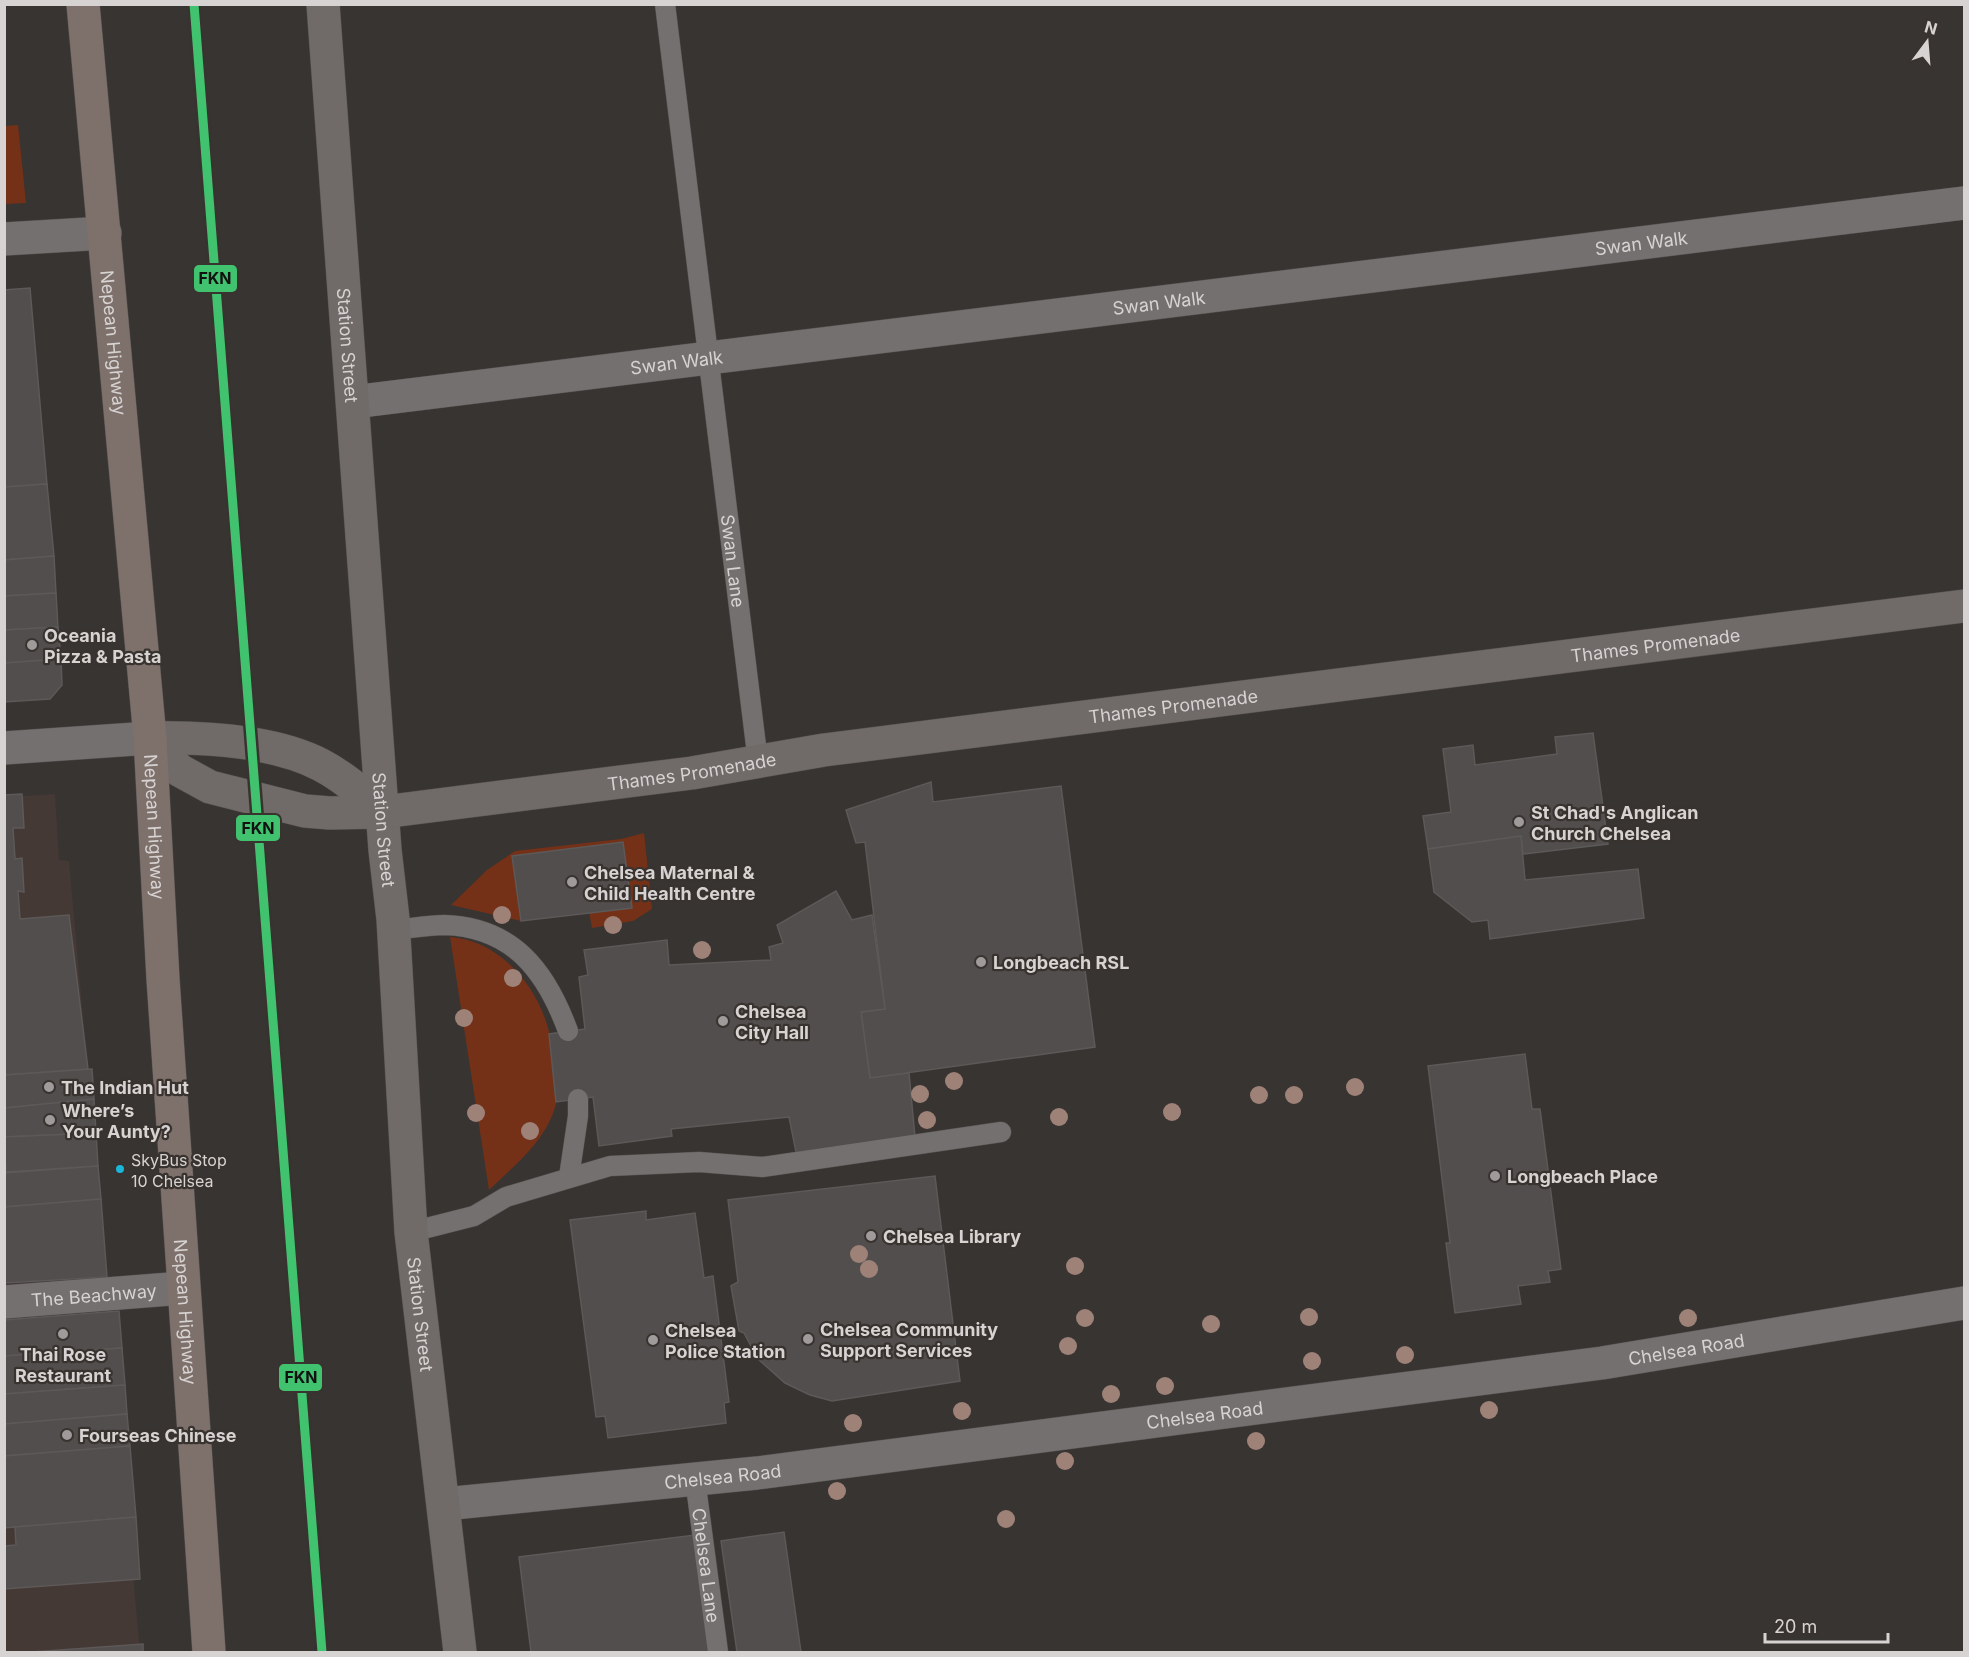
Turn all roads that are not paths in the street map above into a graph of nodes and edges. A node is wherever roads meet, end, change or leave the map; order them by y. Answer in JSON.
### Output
{"nodes":[{"id":1,"x":83,"y":4,"type":"edge"},
{"id":2,"x":323,"y":4,"type":"edge"},
{"id":3,"x":665,"y":4,"type":"edge"},
{"id":4,"x":1965,"y":203,"type":"edge"},
{"id":5,"x":105,"y":233,"type":"junction"},
{"id":6,"x":4,"y":239,"type":"edge"},
{"id":7,"x":710,"y":359,"type":"junction"},
{"id":8,"x":353,"y":402,"type":"junction"},
{"id":9,"x":1965,"y":606,"type":"edge"},
{"id":10,"x":150,"y":738,"type":"junction"},
{"id":11,"x":4,"y":748,"type":"edge"},
{"id":12,"x":758,"y":762,"type":"junction"},
{"id":13,"x":382,"y":812,"type":"junction"},
{"id":14,"x":393,"y":930,"type":"junction"},
{"id":15,"x":568,"y":1031,"type":"dead end"},
{"id":16,"x":578,"y":1099,"type":"dead end"},
{"id":17,"x":1001,"y":1132,"type":"dead end"},
{"id":18,"x":569,"y":1177,"type":"junction"},
{"id":19,"x":411,"y":1232,"type":"junction"},
{"id":20,"x":183,"y":1288,"type":"junction"},
{"id":21,"x":4,"y":1302,"type":"edge"},
{"id":22,"x":1965,"y":1303,"type":"edge"},
{"id":23,"x":695,"y":1479,"type":"junction"},
{"id":24,"x":444,"y":1504,"type":"junction"},
{"id":25,"x":209,"y":1653,"type":"edge"},
{"id":26,"x":460,"y":1653,"type":"edge"},
{"id":27,"x":718,"y":1653,"type":"edge"}],
"edges":[{"from":1,"to":5,"type":"highway","name":"Nepean Highway"},
{"from":2,"to":8,"type":"main road","name":"Station Street"},
{"from":3,"to":7,"type":"lane","name":"Swan Lane"},
{"from":4,"to":7,"type":"street","name":"Swan Walk"},
{"from":5,"to":6,"type":"street"},
{"from":5,"to":10,"type":"highway","name":"Nepean Highway"},
{"from":7,"to":8,"type":"street","name":"Swan Walk"},
{"from":7,"to":12,"type":"lane","name":"Swan Lane"},
{"from":8,"to":13,"type":"main road","name":"Station Street"},
{"from":9,"to":12,"type":"main road","name":"Thames Promenade"},
{"from":10,"to":11,"type":"street"},
{"from":10,"to":13,"type":"main road"},
{"from":10,"to":13,"type":"main road","name":"Thames Promenade"},
{"from":10,"to":20,"type":"highway","name":"Nepean Highway"},
{"from":12,"to":13,"type":"main road","name":"Thames Promenade"},
{"from":13,"to":14,"type":"main road","name":"Station Street"},
{"from":14,"to":15,"type":"lane"},
{"from":14,"to":19,"type":"main road","name":"Station Street"},
{"from":16,"to":18,"type":"lane"},
{"from":17,"to":18,"type":"lane"},
{"from":18,"to":19,"type":"lane"},
{"from":19,"to":24,"type":"main road","name":"Station Street"},
{"from":20,"to":21,"type":"street","name":"The Beachway"},
{"from":20,"to":25,"type":"highway","name":"Nepean Highway"},
{"from":22,"to":23,"type":"street","name":"Chelsea Road"},
{"from":23,"to":24,"type":"street","name":"Chelsea Road"},
{"from":23,"to":27,"type":"lane","name":"Chelsea Lane"},
{"from":24,"to":26,"type":"main road","name":"Station Street"}]}
